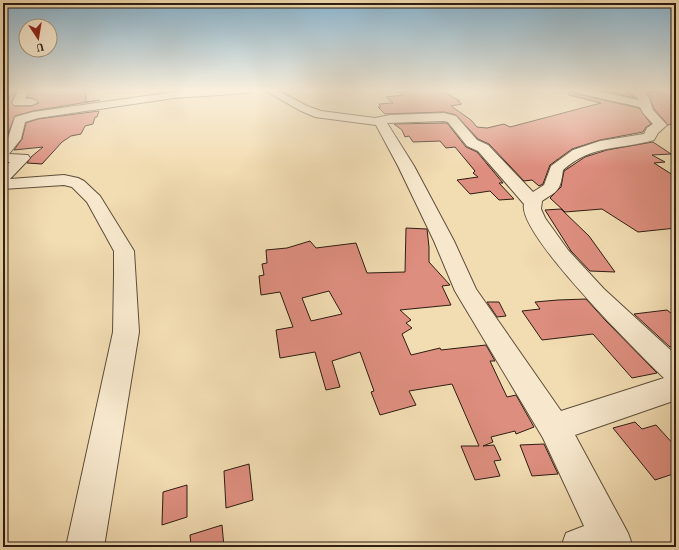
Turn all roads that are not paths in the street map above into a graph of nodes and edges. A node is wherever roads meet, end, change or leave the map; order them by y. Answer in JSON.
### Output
{"nodes":[{"id":1,"x":22,"y":116,"type":"edge"},
{"id":2,"x":38,"y":116,"type":"edge"},
{"id":3,"x":333,"y":116,"type":"edge"},
{"id":4,"x":653,"y":116,"type":"edge"},
{"id":5,"x":19,"y":120,"type":"junction"},
{"id":6,"x":377,"y":121,"type":"junction"},
{"id":7,"x":3,"y":152,"type":"edge"},
{"id":8,"x":3,"y":158,"type":"edge"},
{"id":9,"x":3,"y":177,"type":"edge"},
{"id":10,"x":3,"y":184,"type":"edge"},
{"id":11,"x":533,"y":203,"type":"junction"},
{"id":12,"x":676,"y":372,"type":"edge"},
{"id":13,"x":676,"y":387,"type":"edge"},
{"id":14,"x":554,"y":428,"type":"junction"},
{"id":15,"x":601,"y":543,"type":"edge"},
{"id":16,"x":85,"y":547,"type":"edge"}],
"edges":[{"from":1,"to":5,"type":"street"},
{"from":2,"to":5,"type":"street"},
{"from":3,"to":6,"type":"street"},
{"from":4,"to":11,"type":"street"},
{"from":5,"to":7,"type":"street"},
{"from":6,"to":11,"type":"street"},
{"from":6,"to":14,"type":"street"},
{"from":8,"to":9,"type":"street"},
{"from":10,"to":16,"type":"street"},
{"from":11,"to":12,"type":"street"},
{"from":13,"to":14,"type":"street"},
{"from":14,"to":15,"type":"street"}]}
